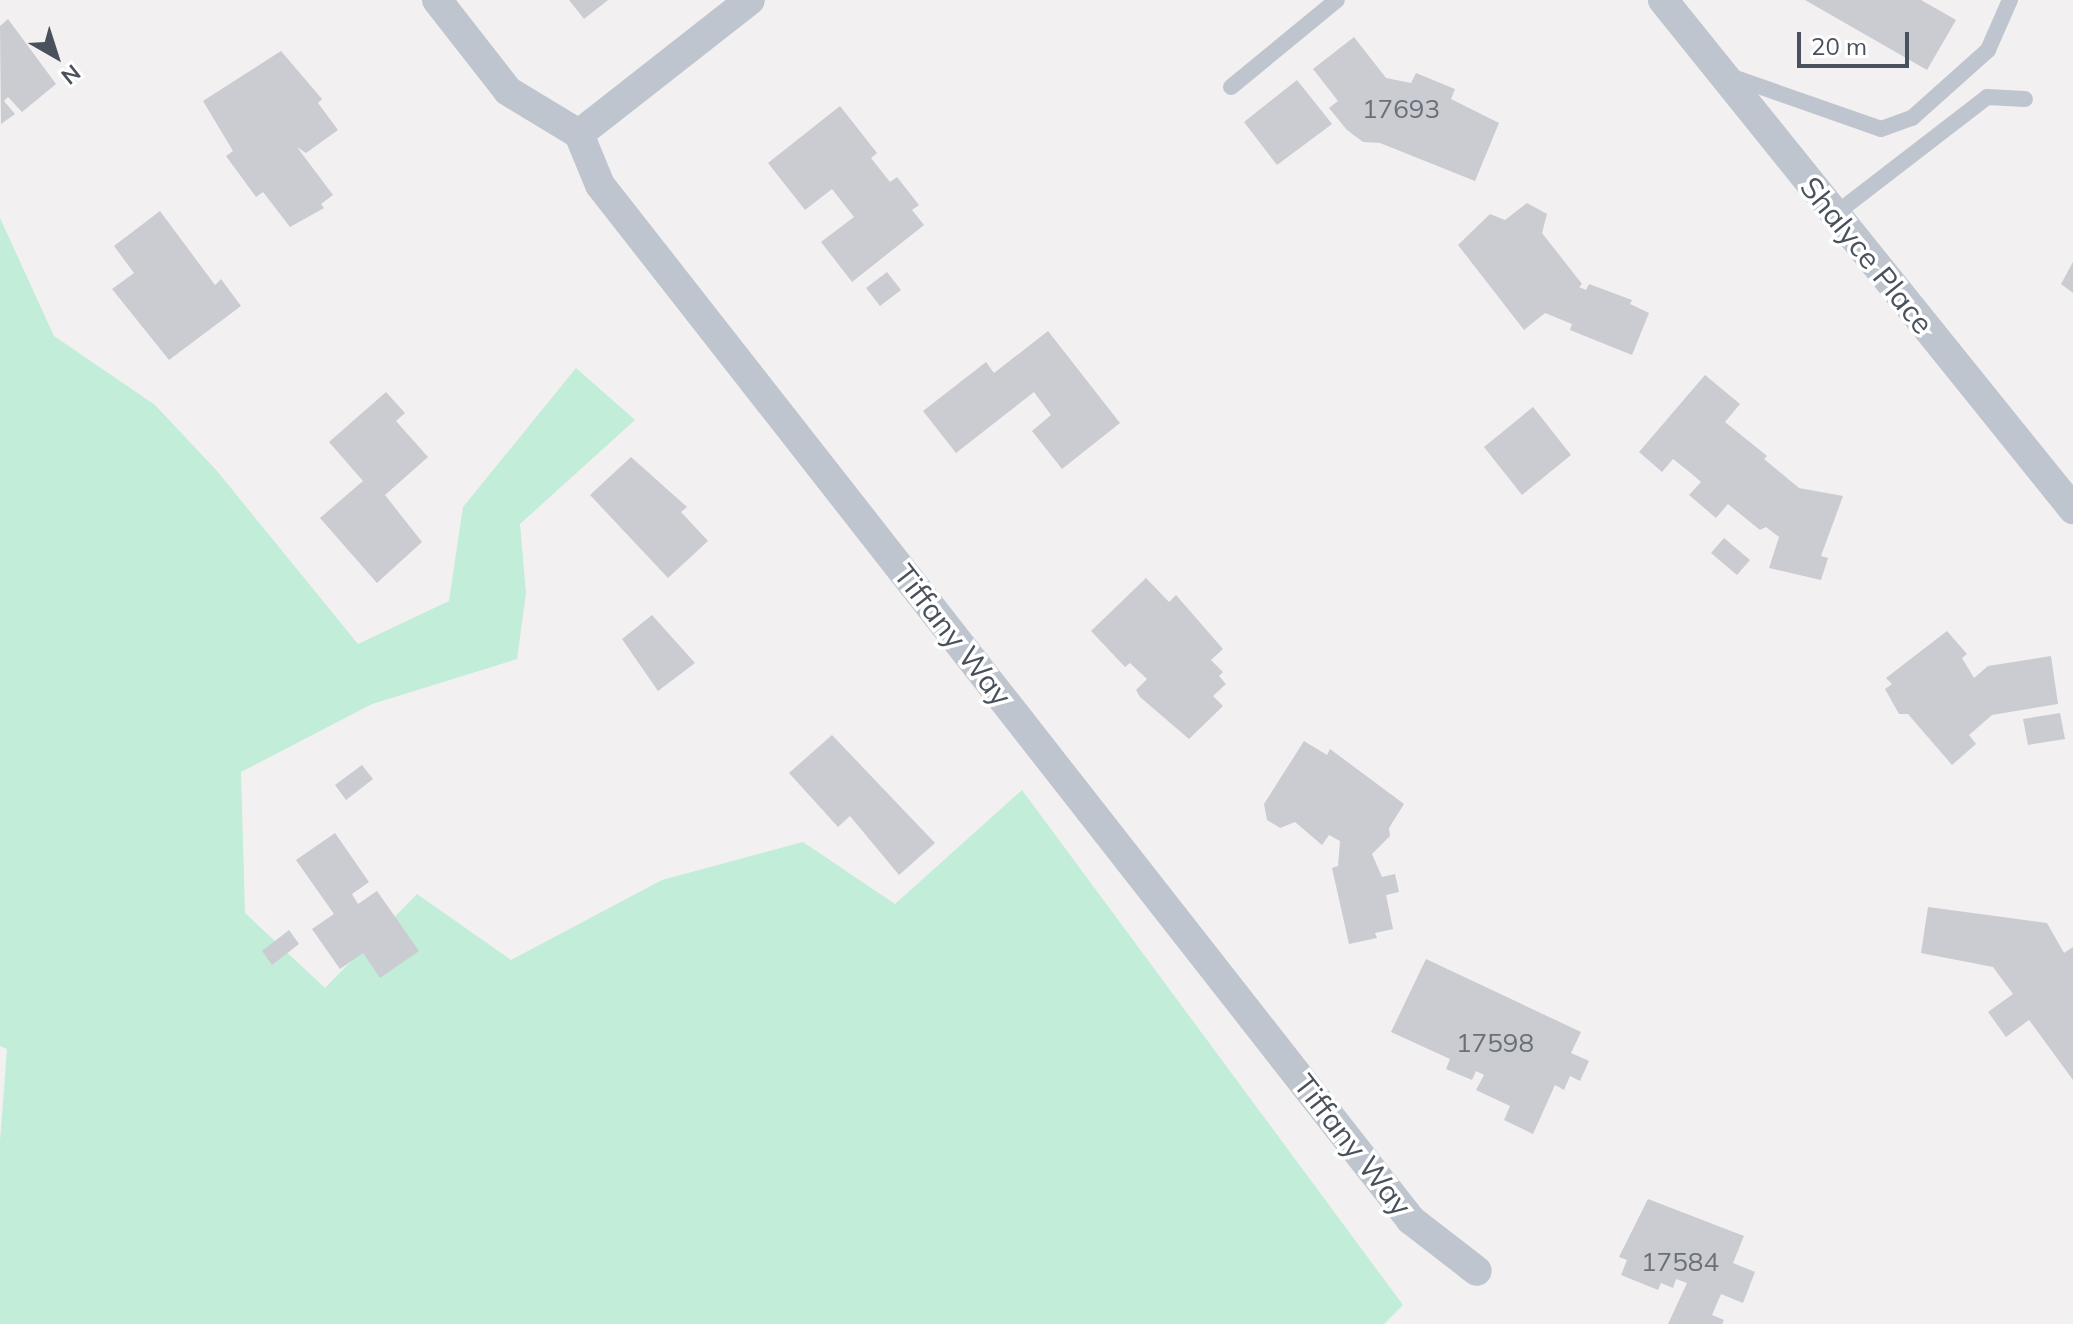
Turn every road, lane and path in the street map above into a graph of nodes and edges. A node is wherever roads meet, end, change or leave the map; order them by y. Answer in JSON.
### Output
{"nodes":[{"id":1,"x":437,"y":0,"type":"edge"},
{"id":2,"x":750,"y":0,"type":"edge"},
{"id":3,"x":1337,"y":0,"type":"edge"},
{"id":4,"x":1663,"y":0,"type":"edge"},
{"id":5,"x":2010,"y":0,"type":"edge"},
{"id":6,"x":1721,"y":73,"type":"junction"},
{"id":7,"x":1231,"y":87,"type":"dead end"},
{"id":8,"x":2025,"y":99,"type":"dead end"},
{"id":9,"x":579,"y":134,"type":"junction"},
{"id":10,"x":1834,"y":215,"type":"junction"},
{"id":11,"x":2073,"y":509,"type":"edge"},
{"id":12,"x":1477,"y":1271,"type":"dead end"}],
"edges":[{"from":1,"to":9,"type":"street"},
{"from":2,"to":9,"type":"street"},
{"from":3,"to":7,"type":"lane"},
{"from":4,"to":6,"type":"street","name":"Shalyce Place"},
{"from":5,"to":6,"type":"lane"},
{"from":6,"to":10,"type":"street","name":"Shalyce Place"},
{"from":8,"to":10,"type":"lane"},
{"from":9,"to":12,"type":"street","name":"Tiffany Way"},
{"from":10,"to":11,"type":"street","name":"Shalyce Place"}]}
